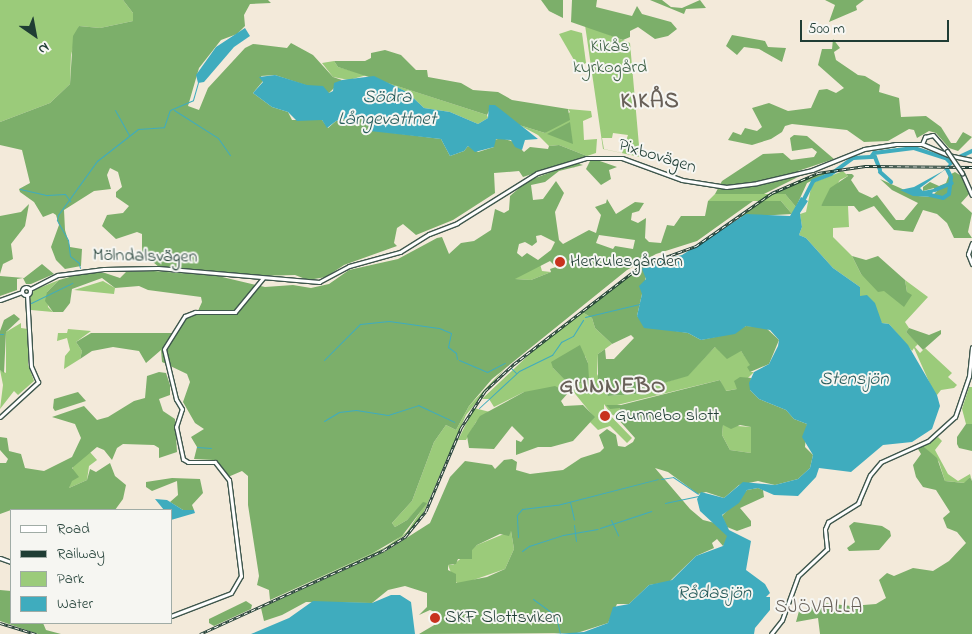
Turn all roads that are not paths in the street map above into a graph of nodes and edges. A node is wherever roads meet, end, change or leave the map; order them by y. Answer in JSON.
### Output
{"nodes":[{"id":1,"x":922,"y":144,"type":"junction"},
{"id":2,"x":972,"y":160,"type":"edge"},
{"id":3,"x":972,"y":195,"type":"edge"},
{"id":4,"x":972,"y":243,"type":"edge"},
{"id":5,"x":972,"y":264,"type":"edge"},
{"id":6,"x":263,"y":278,"type":"junction"},
{"id":7,"x":30,"y":289,"type":"junction"},
{"id":8,"x":22,"y":292,"type":"junction"},
{"id":9,"x":27,"y":295,"type":"junction"},
{"id":10,"x":0,"y":300,"type":"edge"},
{"id":11,"x":972,"y":347,"type":"edge"},
{"id":12,"x":972,"y":356,"type":"edge"},
{"id":13,"x":0,"y":416,"type":"edge"},
{"id":14,"x":172,"y":616,"type":"edge"},
{"id":15,"x":771,"y":634,"type":"edge"}],
"edges":[{"from":1,"to":2,"type":"street","name":"Pixbovägen"},
{"from":1,"to":3,"type":"street","bridge":true},
{"from":1,"to":6,"type":"street","name":"Pixbovägen"},
{"from":4,"to":5,"type":"street"},
{"from":6,"to":7,"type":"street","name":"Mölndalsvägen"},
{"from":6,"to":14,"type":"street"},
{"from":7,"to":8,"type":"street","name":"Mölndalsvägen"},
{"from":7,"to":9,"type":"street"},
{"from":8,"to":9,"type":"street"},
{"from":8,"to":10,"type":"street"},
{"from":9,"to":13,"type":"street"},
{"from":11,"to":12,"type":"street"},
{"from":12,"to":15,"type":"street"}]}
